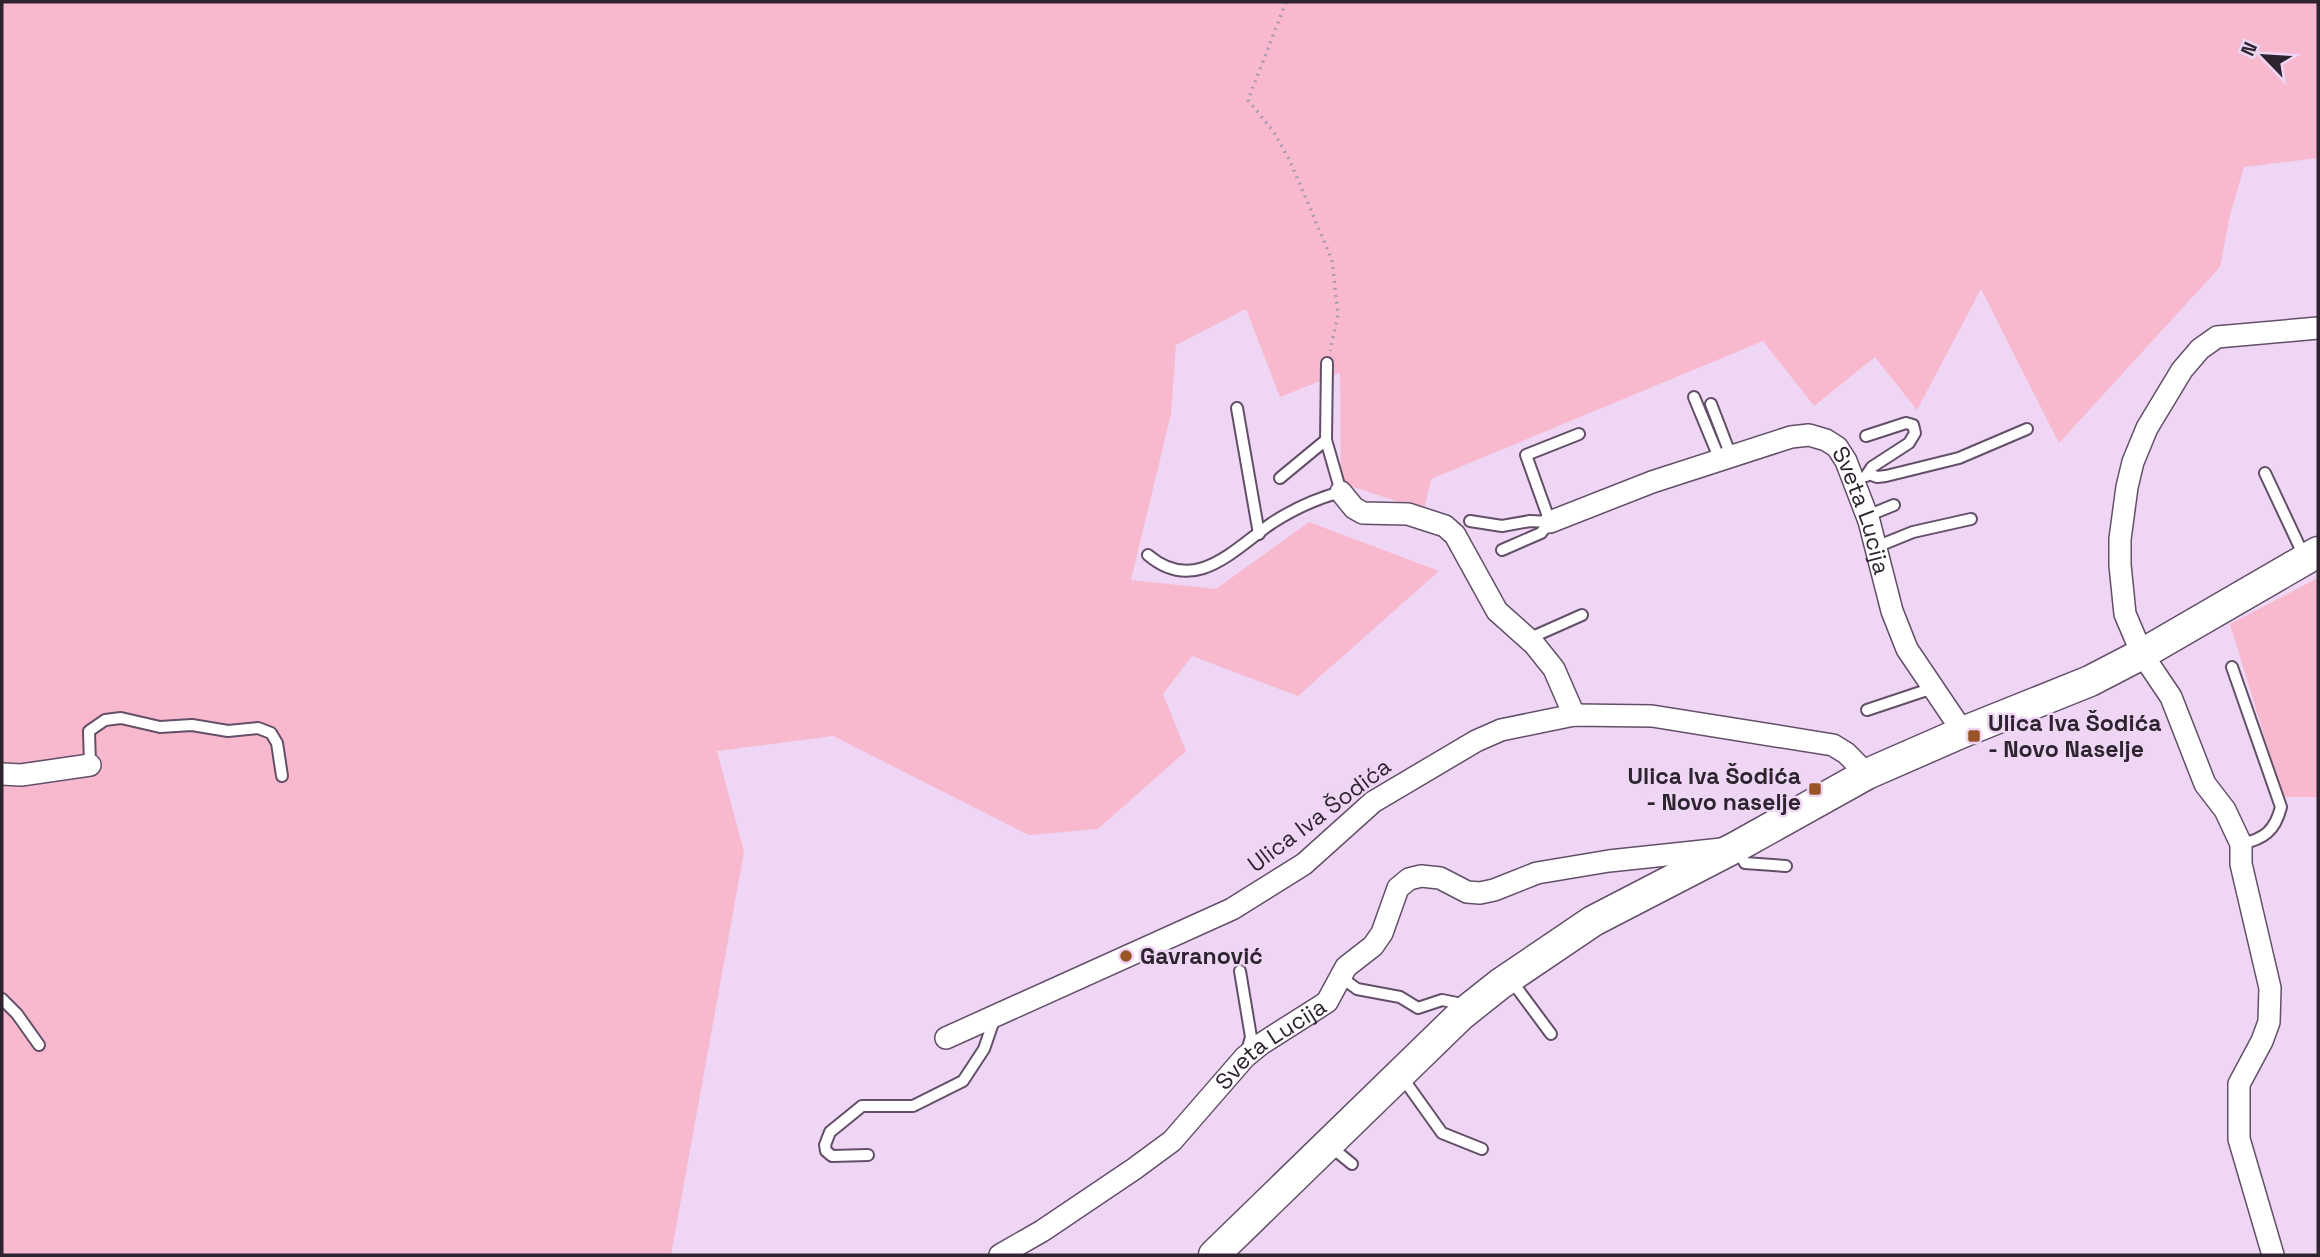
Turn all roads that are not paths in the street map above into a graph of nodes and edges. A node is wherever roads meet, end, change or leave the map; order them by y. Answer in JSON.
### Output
{"nodes":[{"id":1,"x":2318,"y":328,"type":"edge"},
{"id":2,"x":1327,"y":363,"type":"road end"},
{"id":3,"x":1694,"y":397,"type":"dead end"},
{"id":4,"x":1711,"y":404,"type":"dead end"},
{"id":5,"x":1237,"y":408,"type":"dead end"},
{"id":6,"x":2027,"y":429,"type":"dead end"},
{"id":7,"x":1578,"y":434,"type":"dead end"},
{"id":8,"x":1866,"y":436,"type":"dead end"},
{"id":9,"x":1326,"y":440,"type":"junction"},
{"id":10,"x":1726,"y":458,"type":"junction"},
{"id":11,"x":2265,"y":473,"type":"dead end"},
{"id":12,"x":1280,"y":478,"type":"dead end"},
{"id":13,"x":1861,"y":478,"type":"junction"},
{"id":14,"x":1341,"y":492,"type":"junction"},
{"id":15,"x":1894,"y":505,"type":"dead end"},
{"id":16,"x":1867,"y":516,"type":"junction"},
{"id":17,"x":1971,"y":519,"type":"dead end"},
{"id":18,"x":1470,"y":521,"type":"dead end"},
{"id":19,"x":1550,"y":522,"type":"junction"},
{"id":20,"x":1259,"y":534,"type":"junction"},
{"id":21,"x":1875,"y":547,"type":"junction"},
{"id":22,"x":1502,"y":550,"type":"dead end"},
{"id":23,"x":1147,"y":555,"type":"dead end"},
{"id":24,"x":2312,"y":556,"type":"edge"},
{"id":25,"x":1582,"y":615,"type":"dead end"},
{"id":26,"x":1528,"y":639,"type":"junction"},
{"id":27,"x":2142,"y":654,"type":"junction"},
{"id":28,"x":2232,"y":667,"type":"dead end"},
{"id":29,"x":1933,"y":688,"type":"junction"},
{"id":30,"x":1867,"y":710,"type":"dead end"},
{"id":31,"x":1574,"y":715,"type":"junction"},
{"id":32,"x":1963,"y":732,"type":"junction"},
{"id":33,"x":90,"y":765,"type":"joint"},
{"id":34,"x":2,"y":774,"type":"edge"},
{"id":35,"x":1867,"y":774,"type":"junction"},
{"id":36,"x":282,"y":775,"type":"dead end"},
{"id":37,"x":2241,"y":844,"type":"junction"},
{"id":38,"x":1736,"y":847,"type":"junction"},
{"id":39,"x":1786,"y":866,"type":"dead end"},
{"id":40,"x":1240,"y":971,"type":"dead end"},
{"id":41,"x":1341,"y":977,"type":"junction"},
{"id":42,"x":1510,"y":978,"type":"junction"},
{"id":43,"x":2,"y":999,"type":"edge"},
{"id":44,"x":1473,"y":1006,"type":"junction"},
{"id":45,"x":995,"y":1017,"type":"junction"},
{"id":46,"x":1551,"y":1034,"type":"dead end"},
{"id":47,"x":946,"y":1038,"type":"dead end"},
{"id":48,"x":39,"y":1045,"type":"dead end"},
{"id":49,"x":1245,"y":1057,"type":"junction"},
{"id":50,"x":1400,"y":1074,"type":"junction"},
{"id":51,"x":1328,"y":1144,"type":"junction"},
{"id":52,"x":1482,"y":1149,"type":"dead end"},
{"id":53,"x":868,"y":1155,"type":"dead end"},
{"id":54,"x":1352,"y":1164,"type":"dead end"},
{"id":55,"x":1000,"y":1255,"type":"edge"},
{"id":56,"x":1214,"y":1255,"type":"edge"},
{"id":57,"x":2273,"y":1255,"type":"edge"}],
"edges":[{"from":1,"to":27,"type":"street"},
{"from":2,"to":9,"type":"lane"},
{"from":3,"to":10,"type":"lane"},
{"from":4,"to":10,"type":"lane"},
{"from":5,"to":20,"type":"lane"},
{"from":6,"to":13,"type":"lane"},
{"from":7,"to":19,"type":"lane"},
{"from":8,"to":13,"type":"lane"},
{"from":9,"to":12,"type":"lane"},
{"from":9,"to":14,"type":"lane"},
{"from":10,"to":13,"type":"street","name":"Sveta Lucija"},
{"from":10,"to":19,"type":"street","name":"Sveta Lucija"},
{"from":11,"to":24,"type":"lane"},
{"from":13,"to":16,"type":"street","name":"Sveta Lucija"},
{"from":14,"to":20,"type":"lane"},
{"from":14,"to":26,"type":"street"},
{"from":15,"to":16,"type":"lane"},
{"from":16,"to":21,"type":"street","name":"Sveta Lucija"},
{"from":17,"to":21,"type":"lane"},
{"from":18,"to":19,"type":"lane"},
{"from":19,"to":22,"type":"lane"},
{"from":20,"to":23,"type":"lane"},
{"from":21,"to":29,"type":"street","name":"Sveta Lucija"},
{"from":24,"to":27,"type":"street","name":"Sveta Lucija"},
{"from":25,"to":26,"type":"lane"},
{"from":26,"to":31,"type":"street"},
{"from":27,"to":32,"type":"street","name":"Sveta Lucija"},
{"from":27,"to":37,"type":"street"},
{"from":28,"to":37,"type":"lane"},
{"from":29,"to":30,"type":"lane"},
{"from":29,"to":32,"type":"street","name":"Sveta Lucija"},
{"from":31,"to":35,"type":"street","name":"Ulica Iva Šodića"},
{"from":31,"to":45,"type":"street","name":"Ulica Iva Šodića"},
{"from":32,"to":35,"type":"street","name":"Sveta Lucija"},
{"from":33,"to":34,"type":"street"},
{"from":33,"to":36,"type":"lane"},
{"from":35,"to":38,"type":"street","name":"Sveta Lucija"},
{"from":37,"to":57,"type":"street"},
{"from":38,"to":39,"type":"lane"},
{"from":38,"to":41,"type":"street","name":"Sveta Lucija"},
{"from":38,"to":42,"type":"street","name":"Sveta Lucija"},
{"from":40,"to":49,"type":"lane"},
{"from":41,"to":44,"type":"lane"},
{"from":41,"to":49,"type":"street","name":"Sveta Lucija"},
{"from":42,"to":44,"type":"street","name":"Sveta Lucija"},
{"from":42,"to":46,"type":"lane"},
{"from":43,"to":48,"type":"lane"},
{"from":44,"to":50,"type":"street","name":"Sveta Lucija"},
{"from":45,"to":47,"type":"street","name":"Ulica Iva Šodića"},
{"from":45,"to":53,"type":"lane"},
{"from":49,"to":55,"type":"street","name":"Sveta Lucija"},
{"from":50,"to":51,"type":"street","name":"Sveta Lucija"},
{"from":50,"to":52,"type":"lane"},
{"from":51,"to":54,"type":"lane"},
{"from":51,"to":56,"type":"street","name":"Sveta Lucija"}]}
